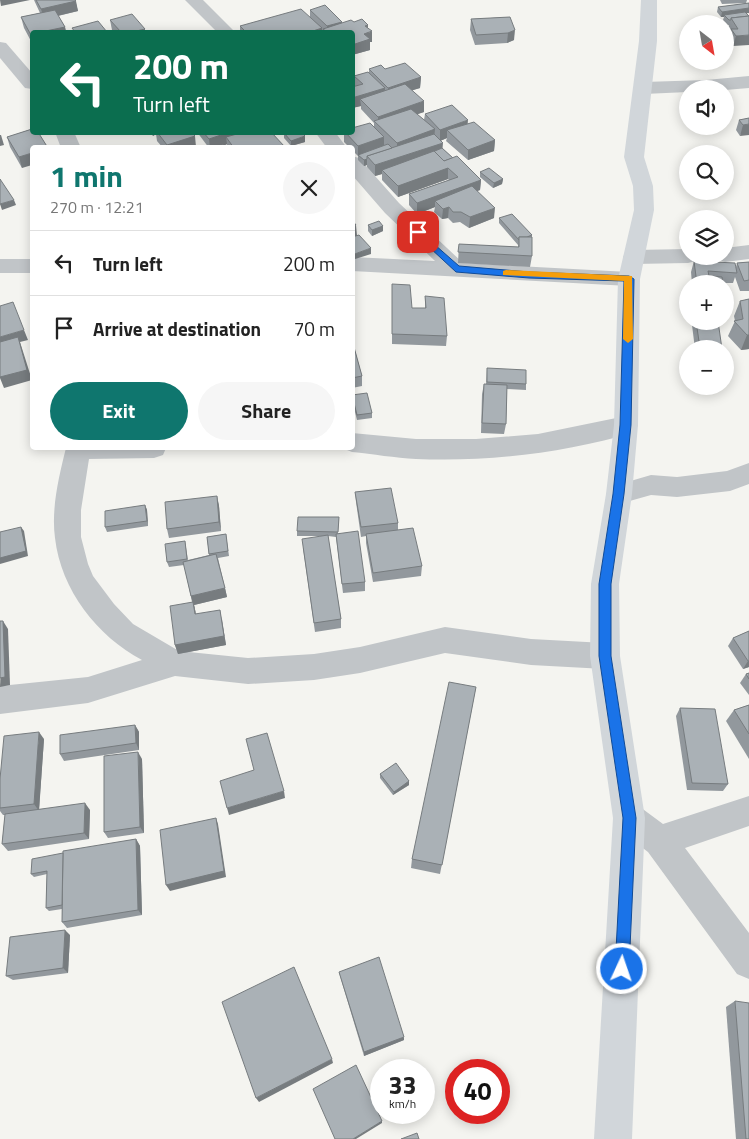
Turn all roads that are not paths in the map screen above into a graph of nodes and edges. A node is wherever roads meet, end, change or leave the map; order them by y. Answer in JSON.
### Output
{"nodes":[{"id":1,"x":193,"y":0,"type":"edge"},
{"id":2,"x":649,"y":0,"type":"edge"},
{"id":3,"x":220,"y":30,"type":"edge"},
{"id":4,"x":0,"y":47,"type":"edge"},
{"id":5,"x":30,"y":82,"type":"edge"},
{"id":6,"x":749,"y":82,"type":"edge"},
{"id":7,"x":644,"y":88,"type":"junction"},
{"id":8,"x":327,"y":135,"type":"edge"},
{"id":9,"x":335,"y":145,"type":"edge"},
{"id":10,"x":355,"y":165,"type":"edge"},
{"id":11,"x":749,"y":252,"type":"edge"},
{"id":12,"x":734,"y":254,"type":"edge"},
{"id":13,"x":679,"y":258,"type":"edge"},
{"id":14,"x":355,"y":264,"type":"edge"},
{"id":15,"x":0,"y":266,"type":"edge"},
{"id":16,"x":30,"y":266,"type":"edge"},
{"id":17,"x":631,"y":268,"type":"junction"},
{"id":18,"x":456,"y":269,"type":"junction"},
{"id":19,"x":626,"y":425,"type":"junction"},
{"id":20,"x":355,"y":442,"type":"edge"},
{"id":21,"x":78,"y":450,"type":"edge"},
{"id":22,"x":749,"y":473,"type":"edge"},
{"id":23,"x":619,"y":494,"type":"junction"},
{"id":24,"x":605,"y":656,"type":"junction"},
{"id":25,"x":176,"y":663,"type":"junction"},
{"id":26,"x":0,"y":700,"type":"edge"},
{"id":27,"x":749,"y":810,"type":"edge"},
{"id":28,"x":629,"y":818,"type":"junction"},
{"id":29,"x":660,"y":841,"type":"junction"},
{"id":30,"x":749,"y":962,"type":"edge"},
{"id":31,"x":613,"y":1139,"type":"edge"}],
"edges":[{"from":1,"to":3,"type":"street"},
{"from":2,"to":7,"type":"street"},
{"from":4,"to":5,"type":"street"},
{"from":6,"to":7,"type":"street"},
{"from":7,"to":17,"type":"street"},
{"from":8,"to":9,"type":"street"},
{"from":10,"to":18,"type":"street"},
{"from":11,"to":12,"type":"street"},
{"from":13,"to":17,"type":"street"},
{"from":14,"to":18,"type":"street"},
{"from":15,"to":16,"type":"street"},
{"from":17,"to":18,"type":"street"},
{"from":17,"to":19,"type":"street"},
{"from":19,"to":20,"type":"street"},
{"from":19,"to":23,"type":"street"},
{"from":21,"to":25,"type":"street"},
{"from":22,"to":23,"type":"street"},
{"from":23,"to":24,"type":"street"},
{"from":24,"to":25,"type":"street"},
{"from":24,"to":28,"type":"street"},
{"from":25,"to":26,"type":"street"},
{"from":27,"to":29,"type":"street"},
{"from":28,"to":29,"type":"street"},
{"from":28,"to":31,"type":"street"},
{"from":29,"to":30,"type":"street"}]}
